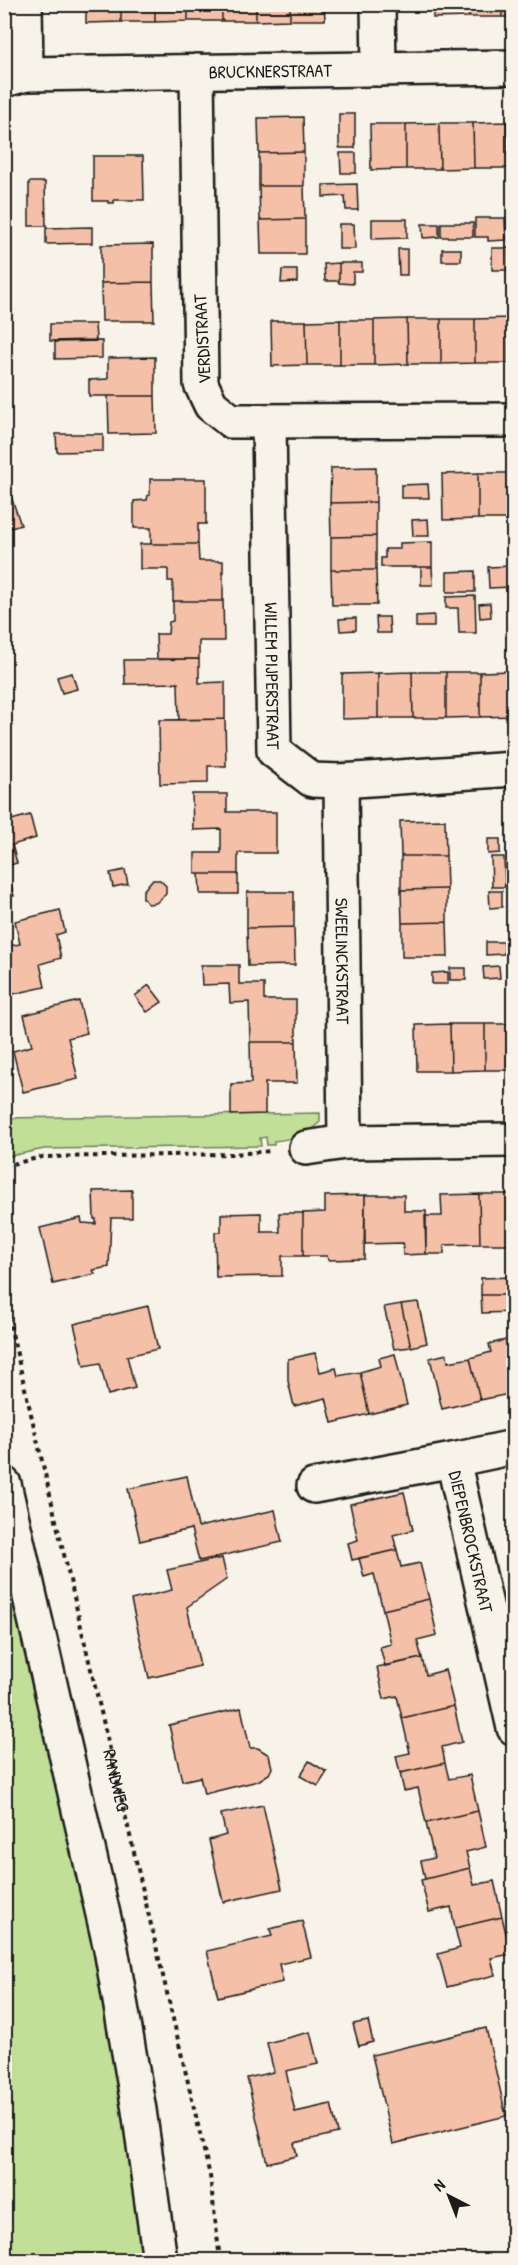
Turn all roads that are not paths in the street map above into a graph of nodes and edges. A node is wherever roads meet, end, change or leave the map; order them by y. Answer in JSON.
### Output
{"nodes":[{"id":1,"x":25,"y":4,"type":"edge"},
{"id":2,"x":378,"y":4,"type":"edge"},
{"id":3,"x":513,"y":67,"type":"edge"},
{"id":4,"x":379,"y":69,"type":"junction"},
{"id":5,"x":198,"y":71,"type":"junction"},
{"id":6,"x":15,"y":77,"type":"edge"},
{"id":7,"x":513,"y":420,"type":"edge"},
{"id":8,"x":269,"y":422,"type":"junction"},
{"id":9,"x":513,"y":770,"type":"edge"},
{"id":10,"x":341,"y":781,"type":"junction"},
{"id":11,"x":513,"y":1140,"type":"edge"},
{"id":12,"x":345,"y":1142,"type":"junction"},
{"id":13,"x":306,"y":1148,"type":"road end"},
{"id":14,"x":513,"y":1447,"type":"edge"},
{"id":15,"x":453,"y":1460,"type":"junction"},
{"id":16,"x":4,"y":1484,"type":"edge"},
{"id":17,"x":314,"y":1486,"type":"dead end"},
{"id":18,"x":513,"y":1728,"type":"edge"},
{"id":19,"x":160,"y":2260,"type":"edge"}],
"edges":[{"from":1,"to":6,"type":"street","name":"BRUCKNERSTRAAT"},
{"from":2,"to":4,"type":"street"},
{"from":3,"to":4,"type":"street","name":"BRUCKNERSTRAAT"},
{"from":4,"to":5,"type":"street","name":"BRUCKNERSTRAAT"},
{"from":5,"to":6,"type":"street","name":"BRUCKNERSTRAAT"},
{"from":5,"to":8,"type":"street","name":"VERDISTRAAT"},
{"from":7,"to":8,"type":"street","name":"VERDISTRAAT"},
{"from":8,"to":10,"type":"street","name":"WILLEM PIJPERSTRAAT"},
{"from":9,"to":10,"type":"street","name":"WILLEM PIJPERSTRAAT"},
{"from":10,"to":12,"type":"street","name":"SWEELINCKSTRAAT"},
{"from":11,"to":12,"type":"street"},
{"from":12,"to":13,"type":"street"},
{"from":14,"to":15,"type":"street","name":"DIEPENBROCKSTRAAT"},
{"from":15,"to":17,"type":"street","name":"DIEPENBROCKSTRAAT"},
{"from":15,"to":18,"type":"street","name":"DIEPENBROCKSTRAAT"},
{"from":16,"to":19,"type":"street"}]}
